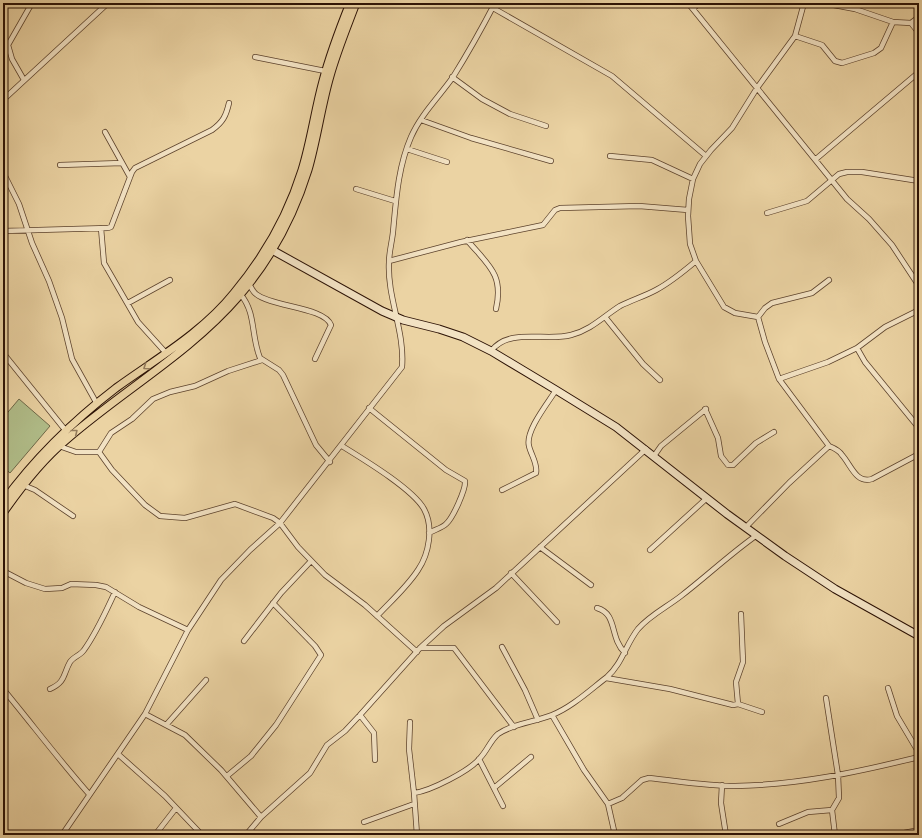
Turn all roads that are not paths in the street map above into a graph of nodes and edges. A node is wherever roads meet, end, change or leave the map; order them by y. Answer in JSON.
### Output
{"nodes":[{"id":1,"x":32,"y":3,"type":"edge"},
{"id":2,"x":108,"y":3,"type":"edge"},
{"id":3,"x":350,"y":3,"type":"edge"},
{"id":4,"x":356,"y":3,"type":"edge"},
{"id":5,"x":495,"y":3,"type":"edge"},
{"id":6,"x":688,"y":3,"type":"edge"},
{"id":7,"x":699,"y":3,"type":"edge"},
{"id":8,"x":804,"y":3,"type":"edge"},
{"id":9,"x":823,"y":3,"type":"edge"},
{"id":10,"x":493,"y":8,"type":"junction"},
{"id":11,"x":693,"y":9,"type":"junction"},
{"id":12,"x":919,"y":17,"type":"edge"},
{"id":13,"x":892,"y":22,"type":"junction"},
{"id":14,"x":911,"y":23,"type":"junction"},
{"id":15,"x":919,"y":33,"type":"edge"},
{"id":16,"x":795,"y":36,"type":"junction"},
{"id":17,"x":255,"y":57,"type":"dead end"},
{"id":18,"x":325,"y":72,"type":"junction"},
{"id":19,"x":919,"y":72,"type":"edge"},
{"id":20,"x":452,"y":77,"type":"junction"},
{"id":21,"x":24,"y":80,"type":"junction"},
{"id":22,"x":757,"y":88,"type":"junction"},
{"id":23,"x":3,"y":100,"type":"edge"},
{"id":24,"x":229,"y":103,"type":"dead end"},
{"id":25,"x":421,"y":120,"type":"junction"},
{"id":26,"x":546,"y":126,"type":"dead end"},
{"id":27,"x":106,"y":132,"type":"dead end"},
{"id":28,"x":407,"y":149,"type":"junction"},
{"id":29,"x":610,"y":156,"type":"dead end"},
{"id":30,"x":706,"y":156,"type":"junction"},
{"id":31,"x":816,"y":159,"type":"junction"},
{"id":32,"x":551,"y":161,"type":"dead end"},
{"id":33,"x":447,"y":162,"type":"dead end"},
{"id":34,"x":122,"y":163,"type":"junction"},
{"id":35,"x":60,"y":165,"type":"dead end"},
{"id":36,"x":3,"y":172,"type":"edge"},
{"id":37,"x":130,"y":177,"type":"junction"},
{"id":38,"x":693,"y":179,"type":"junction"},
{"id":39,"x":832,"y":180,"type":"junction"},
{"id":40,"x":919,"y":182,"type":"edge"},
{"id":41,"x":356,"y":189,"type":"dead end"},
{"id":42,"x":395,"y":202,"type":"junction"},
{"id":43,"x":688,"y":210,"type":"junction"},
{"id":44,"x":767,"y":213,"type":"dead end"},
{"id":45,"x":101,"y":228,"type":"junction"},
{"id":46,"x":28,"y":229,"type":"junction"},
{"id":47,"x":3,"y":231,"type":"edge"},
{"id":48,"x":467,"y":240,"type":"junction"},
{"id":49,"x":272,"y":250,"type":"junction"},
{"id":50,"x":389,"y":261,"type":"junction"},
{"id":51,"x":696,"y":261,"type":"junction"},
{"id":52,"x":170,"y":280,"type":"dead end"},
{"id":53,"x":829,"y":280,"type":"dead end"},
{"id":54,"x":249,"y":284,"type":"junction"},
{"id":55,"x":919,"y":286,"type":"edge"},
{"id":56,"x":241,"y":295,"type":"junction"},
{"id":57,"x":128,"y":303,"type":"junction"},
{"id":58,"x":496,"y":309,"type":"dead end"},
{"id":59,"x":919,"y":310,"type":"edge"},
{"id":60,"x":396,"y":317,"type":"junction"},
{"id":61,"x":605,"y":317,"type":"junction"},
{"id":62,"x":758,"y":317,"type":"junction"},
{"id":63,"x":3,"y":318,"type":"edge"},
{"id":64,"x":3,"y":326,"type":"edge"},
{"id":65,"x":856,"y":348,"type":"junction"},
{"id":66,"x":491,"y":351,"type":"junction"},
{"id":67,"x":3,"y":353,"type":"edge"},
{"id":68,"x":166,"y":353,"type":"junction"},
{"id":69,"x":315,"y":359,"type":"dead end"},
{"id":70,"x":262,"y":360,"type":"junction"},
{"id":71,"x":779,"y":379,"type":"junction"},
{"id":72,"x":660,"y":380,"type":"dead end"},
{"id":73,"x":556,"y":390,"type":"junction"},
{"id":74,"x":97,"y":404,"type":"junction"},
{"id":75,"x":369,"y":408,"type":"junction"},
{"id":76,"x":919,"y":428,"type":"edge"},
{"id":77,"x":66,"y":431,"type":"junction"},
{"id":78,"x":774,"y":432,"type":"dead end"},
{"id":79,"x":59,"y":446,"type":"junction"},
{"id":80,"x":342,"y":446,"type":"junction"},
{"id":81,"x":829,"y":446,"type":"junction"},
{"id":82,"x":646,"y":449,"type":"junction"},
{"id":83,"x":99,"y":452,"type":"junction"},
{"id":84,"x":919,"y":454,"type":"edge"},
{"id":85,"x":654,"y":456,"type":"junction"},
{"id":86,"x":330,"y":462,"type":"junction"},
{"id":87,"x":23,"y":485,"type":"junction"},
{"id":88,"x":502,"y":490,"type":"dead end"},
{"id":89,"x":707,"y":498,"type":"junction"},
{"id":90,"x":3,"y":502,"type":"edge"},
{"id":91,"x":3,"y":513,"type":"edge"},
{"id":92,"x":73,"y":516,"type":"dead end"},
{"id":93,"x":280,"y":523,"type":"junction"},
{"id":94,"x":746,"y":527,"type":"junction"},
{"id":95,"x":429,"y":533,"type":"junction"},
{"id":96,"x":757,"y":536,"type":"junction"},
{"id":97,"x":540,"y":547,"type":"junction"},
{"id":98,"x":650,"y":550,"type":"dead end"},
{"id":99,"x":312,"y":561,"type":"junction"},
{"id":100,"x":3,"y":571,"type":"edge"},
{"id":101,"x":511,"y":573,"type":"junction"},
{"id":102,"x":591,"y":585,"type":"dead end"},
{"id":103,"x":115,"y":592,"type":"junction"},
{"id":104,"x":273,"y":603,"type":"junction"},
{"id":105,"x":597,"y":608,"type":"dead end"},
{"id":106,"x":741,"y":614,"type":"dead end"},
{"id":107,"x":377,"y":616,"type":"junction"},
{"id":108,"x":557,"y":622,"type":"dead end"},
{"id":109,"x":188,"y":630,"type":"junction"},
{"id":110,"x":919,"y":636,"type":"edge"},
{"id":111,"x":244,"y":641,"type":"dead end"},
{"id":112,"x":502,"y":647,"type":"dead end"},
{"id":113,"x":420,"y":648,"type":"junction"},
{"id":114,"x":416,"y":652,"type":"junction"},
{"id":115,"x":625,"y":653,"type":"junction"},
{"id":116,"x":606,"y":678,"type":"junction"},
{"id":117,"x":206,"y":680,"type":"dead end"},
{"id":118,"x":888,"y":688,"type":"dead end"},
{"id":119,"x":3,"y":689,"type":"edge"},
{"id":120,"x":50,"y":689,"type":"dead end"},
{"id":121,"x":826,"y":698,"type":"dead end"},
{"id":122,"x":738,"y":704,"type":"junction"},
{"id":123,"x":762,"y":712,"type":"dead end"},
{"id":124,"x":145,"y":714,"type":"junction"},
{"id":125,"x":360,"y":715,"type":"junction"},
{"id":126,"x":552,"y":715,"type":"junction"},
{"id":127,"x":538,"y":720,"type":"junction"},
{"id":128,"x":410,"y":722,"type":"dead end"},
{"id":129,"x":167,"y":724,"type":"junction"},
{"id":130,"x":514,"y":726,"type":"junction"},
{"id":131,"x":919,"y":753,"type":"edge"},
{"id":132,"x":119,"y":755,"type":"junction"},
{"id":133,"x":919,"y":757,"type":"edge"},
{"id":134,"x":531,"y":758,"type":"dead end"},
{"id":135,"x":375,"y":760,"type":"dead end"},
{"id":136,"x":479,"y":760,"type":"junction"},
{"id":137,"x":838,"y":775,"type":"junction"},
{"id":138,"x":227,"y":776,"type":"junction"},
{"id":139,"x":722,"y":785,"type":"junction"},
{"id":140,"x":494,"y":788,"type":"junction"},
{"id":141,"x":414,"y":793,"type":"junction"},
{"id":142,"x":89,"y":794,"type":"junction"},
{"id":143,"x":414,"y":804,"type":"junction"},
{"id":144,"x":608,"y":804,"type":"junction"},
{"id":145,"x":504,"y":806,"type":"dead end"},
{"id":146,"x":176,"y":808,"type":"junction"},
{"id":147,"x":832,"y":810,"type":"junction"},
{"id":148,"x":262,"y":817,"type":"junction"},
{"id":149,"x":364,"y":822,"type":"dead end"},
{"id":150,"x":779,"y":824,"type":"dead end"},
{"id":151,"x":919,"y":830,"type":"edge"},
{"id":152,"x":62,"y":835,"type":"edge"},
{"id":153,"x":155,"y":835,"type":"edge"},
{"id":154,"x":202,"y":835,"type":"edge"},
{"id":155,"x":246,"y":835,"type":"edge"},
{"id":156,"x":417,"y":835,"type":"edge"},
{"id":157,"x":615,"y":835,"type":"edge"},
{"id":158,"x":726,"y":835,"type":"edge"},
{"id":159,"x":835,"y":835,"type":"edge"},
{"id":160,"x":894,"y":835,"type":"edge"}],
"edges":[{"from":1,"to":21,"type":"street"},
{"from":2,"to":21,"type":"street"},
{"from":3,"to":18,"type":"main road"},
{"from":4,"to":49,"type":"main road"},
{"from":5,"to":10,"type":"street"},
{"from":6,"to":11,"type":"street"},
{"from":7,"to":11,"type":"street"},
{"from":8,"to":16,"type":"street"},
{"from":9,"to":13,"type":"street"},
{"from":10,"to":20,"type":"street"},
{"from":10,"to":30,"type":"street"},
{"from":11,"to":22,"type":"street"},
{"from":12,"to":14,"type":"street"},
{"from":13,"to":14,"type":"street"},
{"from":13,"to":16,"type":"street"},
{"from":14,"to":15,"type":"street"},
{"from":16,"to":22,"type":"street"},
{"from":17,"to":18,"type":"street"},
{"from":18,"to":68,"type":"main road"},
{"from":19,"to":31,"type":"street"},
{"from":20,"to":25,"type":"street"},
{"from":20,"to":26,"type":"street"},
{"from":21,"to":23,"type":"street"},
{"from":22,"to":30,"type":"street"},
{"from":22,"to":31,"type":"street"},
{"from":24,"to":37,"type":"street"},
{"from":25,"to":28,"type":"street"},
{"from":25,"to":32,"type":"street"},
{"from":27,"to":34,"type":"street"},
{"from":28,"to":33,"type":"street"},
{"from":28,"to":42,"type":"street"},
{"from":29,"to":38,"type":"street"},
{"from":30,"to":38,"type":"street"},
{"from":31,"to":39,"type":"street"},
{"from":34,"to":35,"type":"street"},
{"from":34,"to":37,"type":"street"},
{"from":36,"to":46,"type":"street"},
{"from":37,"to":45,"type":"street"},
{"from":38,"to":43,"type":"street"},
{"from":39,"to":40,"type":"street"},
{"from":39,"to":44,"type":"street"},
{"from":39,"to":55,"type":"street"},
{"from":41,"to":42,"type":"street"},
{"from":42,"to":50,"type":"street"},
{"from":43,"to":48,"type":"street"},
{"from":43,"to":51,"type":"street"},
{"from":45,"to":46,"type":"street"},
{"from":45,"to":57,"type":"street"},
{"from":46,"to":47,"type":"street"},
{"from":46,"to":74,"type":"street"},
{"from":48,"to":50,"type":"street"},
{"from":48,"to":58,"type":"street"},
{"from":49,"to":54,"type":"main road"},
{"from":49,"to":60,"type":"street"},
{"from":50,"to":60,"type":"street"},
{"from":51,"to":61,"type":"street"},
{"from":51,"to":62,"type":"street"},
{"from":52,"to":57,"type":"street"},
{"from":53,"to":62,"type":"street"},
{"from":54,"to":56,"type":"main road"},
{"from":54,"to":69,"type":"street"},
{"from":56,"to":70,"type":"street"},
{"from":79,"to":56,"type":"main road","one_way":true},
{"from":57,"to":68,"type":"street"},
{"from":59,"to":65,"type":"street"},
{"from":60,"to":66,"type":"street"},
{"from":60,"to":75,"type":"street"},
{"from":61,"to":66,"type":"street"},
{"from":61,"to":72,"type":"street"},
{"from":62,"to":71,"type":"street"},
{"from":63,"to":64,"type":"street"},
{"from":65,"to":71,"type":"street"},
{"from":65,"to":76,"type":"street"},
{"from":66,"to":73,"type":"street"},
{"from":67,"to":77,"type":"street"},
{"from":68,"to":74,"type":"main road","one_way":true},
{"from":70,"to":83,"type":"street"},
{"from":70,"to":86,"type":"street"},
{"from":71,"to":81,"type":"street"},
{"from":73,"to":82,"type":"street"},
{"from":73,"to":88,"type":"street"},
{"from":74,"to":77,"type":"main road"},
{"from":75,"to":80,"type":"street"},
{"from":75,"to":95,"type":"street"},
{"from":77,"to":90,"type":"main road"},
{"from":78,"to":85,"type":"street"},
{"from":79,"to":83,"type":"street"},
{"from":79,"to":87,"type":"main road"},
{"from":80,"to":86,"type":"street"},
{"from":80,"to":95,"type":"street"},
{"from":81,"to":84,"type":"street"},
{"from":81,"to":94,"type":"street"},
{"from":82,"to":85,"type":"street"},
{"from":82,"to":97,"type":"street"},
{"from":83,"to":93,"type":"street"},
{"from":85,"to":89,"type":"street"},
{"from":86,"to":93,"type":"street"},
{"from":87,"to":91,"type":"main road"},
{"from":87,"to":92,"type":"street"},
{"from":89,"to":94,"type":"street"},
{"from":89,"to":98,"type":"street"},
{"from":93,"to":99,"type":"street"},
{"from":93,"to":109,"type":"street"},
{"from":94,"to":96,"type":"street"},
{"from":95,"to":107,"type":"street"},
{"from":96,"to":110,"type":"street"},
{"from":96,"to":115,"type":"street"},
{"from":97,"to":101,"type":"street"},
{"from":97,"to":102,"type":"street"},
{"from":99,"to":104,"type":"street"},
{"from":99,"to":107,"type":"street"},
{"from":100,"to":103,"type":"street"},
{"from":101,"to":108,"type":"street"},
{"from":101,"to":113,"type":"street"},
{"from":103,"to":109,"type":"street"},
{"from":103,"to":120,"type":"street"},
{"from":104,"to":111,"type":"street"},
{"from":104,"to":138,"type":"street"},
{"from":105,"to":115,"type":"street"},
{"from":106,"to":122,"type":"street"},
{"from":107,"to":114,"type":"street"},
{"from":109,"to":124,"type":"street"},
{"from":112,"to":127,"type":"street"},
{"from":113,"to":114,"type":"street"},
{"from":113,"to":130,"type":"street"},
{"from":114,"to":125,"type":"street"},
{"from":115,"to":116,"type":"street"},
{"from":116,"to":122,"type":"street"},
{"from":116,"to":126,"type":"street"},
{"from":117,"to":129,"type":"street"},
{"from":118,"to":131,"type":"street"},
{"from":119,"to":142,"type":"street"},
{"from":121,"to":137,"type":"street"},
{"from":122,"to":123,"type":"street"},
{"from":124,"to":129,"type":"street"},
{"from":124,"to":132,"type":"street"},
{"from":125,"to":135,"type":"street"},
{"from":125,"to":148,"type":"street"},
{"from":126,"to":127,"type":"street"},
{"from":126,"to":144,"type":"street"},
{"from":127,"to":130,"type":"street"},
{"from":128,"to":141,"type":"street"},
{"from":129,"to":138,"type":"street"},
{"from":130,"to":136,"type":"street"},
{"from":132,"to":142,"type":"street"},
{"from":132,"to":146,"type":"street"},
{"from":133,"to":137,"type":"street"},
{"from":134,"to":140,"type":"street"},
{"from":136,"to":140,"type":"street"},
{"from":136,"to":141,"type":"street"},
{"from":137,"to":139,"type":"street"},
{"from":137,"to":147,"type":"street"},
{"from":138,"to":148,"type":"street"},
{"from":139,"to":144,"type":"street"},
{"from":139,"to":158,"type":"street"},
{"from":140,"to":145,"type":"street"},
{"from":141,"to":143,"type":"street"},
{"from":142,"to":152,"type":"street"},
{"from":143,"to":149,"type":"street"},
{"from":143,"to":156,"type":"street"},
{"from":144,"to":157,"type":"street"},
{"from":146,"to":153,"type":"street"},
{"from":146,"to":154,"type":"street"},
{"from":147,"to":150,"type":"street"},
{"from":147,"to":159,"type":"street"},
{"from":148,"to":155,"type":"street"},
{"from":151,"to":160,"type":"street"}]}
